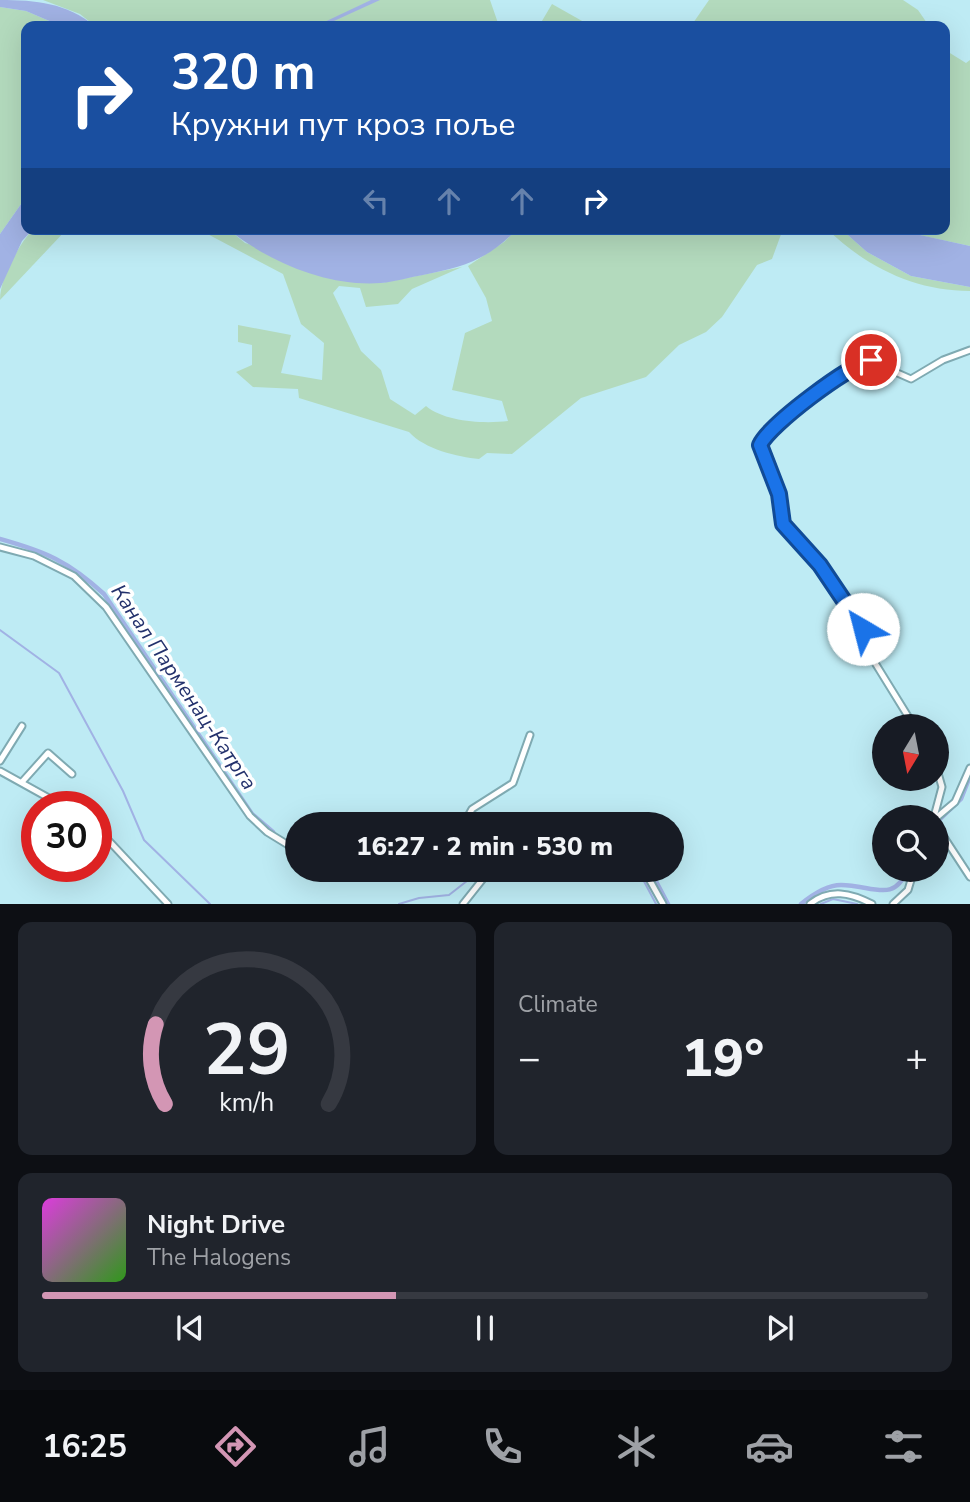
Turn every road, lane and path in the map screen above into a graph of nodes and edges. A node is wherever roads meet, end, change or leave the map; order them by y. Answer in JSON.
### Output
{"nodes":[{"id":1,"x":970,"y":350,"type":"edge"},
{"id":2,"x":0,"y":547,"type":"edge"},
{"id":3,"x":907,"y":714,"type":"edge"},
{"id":4,"x":22,"y":726,"type":"dead end"},
{"id":5,"x":530,"y":735,"type":"dead end"},
{"id":6,"x":0,"y":761,"type":"edge"},
{"id":7,"x":970,"y":768,"type":"edge"},
{"id":8,"x":0,"y":771,"type":"edge"},
{"id":9,"x":72,"y":774,"type":"dead end"},
{"id":10,"x":22,"y":782,"type":"junction"},
{"id":11,"x":37,"y":791,"type":"edge"},
{"id":12,"x":949,"y":807,"type":"edge"},
{"id":13,"x":469,"y":812,"type":"edge"},
{"id":14,"x":285,"y":843,"type":"edge"},
{"id":15,"x":112,"y":844,"type":"edge"},
{"id":16,"x":949,"y":845,"type":"edge"},
{"id":17,"x":970,"y":877,"type":"edge"},
{"id":18,"x":483,"y":882,"type":"edge"},
{"id":19,"x":651,"y":882,"type":"edge"},
{"id":20,"x":910,"y":882,"type":"edge"},
{"id":21,"x":168,"y":904,"type":"edge"},
{"id":22,"x":463,"y":904,"type":"edge"},
{"id":23,"x":663,"y":904,"type":"edge"},
{"id":24,"x":810,"y":904,"type":"edge"},
{"id":25,"x":872,"y":904,"type":"edge"},
{"id":26,"x":893,"y":904,"type":"edge"}],
"edges":[{"from":1,"to":3,"type":"street"},
{"from":2,"to":14,"type":"street"},
{"from":4,"to":6,"type":"street"},
{"from":5,"to":13,"type":"street"},
{"from":7,"to":12,"type":"street"},
{"from":8,"to":10,"type":"street"},
{"from":9,"to":10,"type":"street"},
{"from":10,"to":11,"type":"street"},
{"from":15,"to":21,"type":"street"},
{"from":16,"to":17,"type":"street"},
{"from":18,"to":22,"type":"street"},
{"from":19,"to":23,"type":"street"},
{"from":20,"to":26,"type":"street"},
{"from":24,"to":25,"type":"street"}]}
